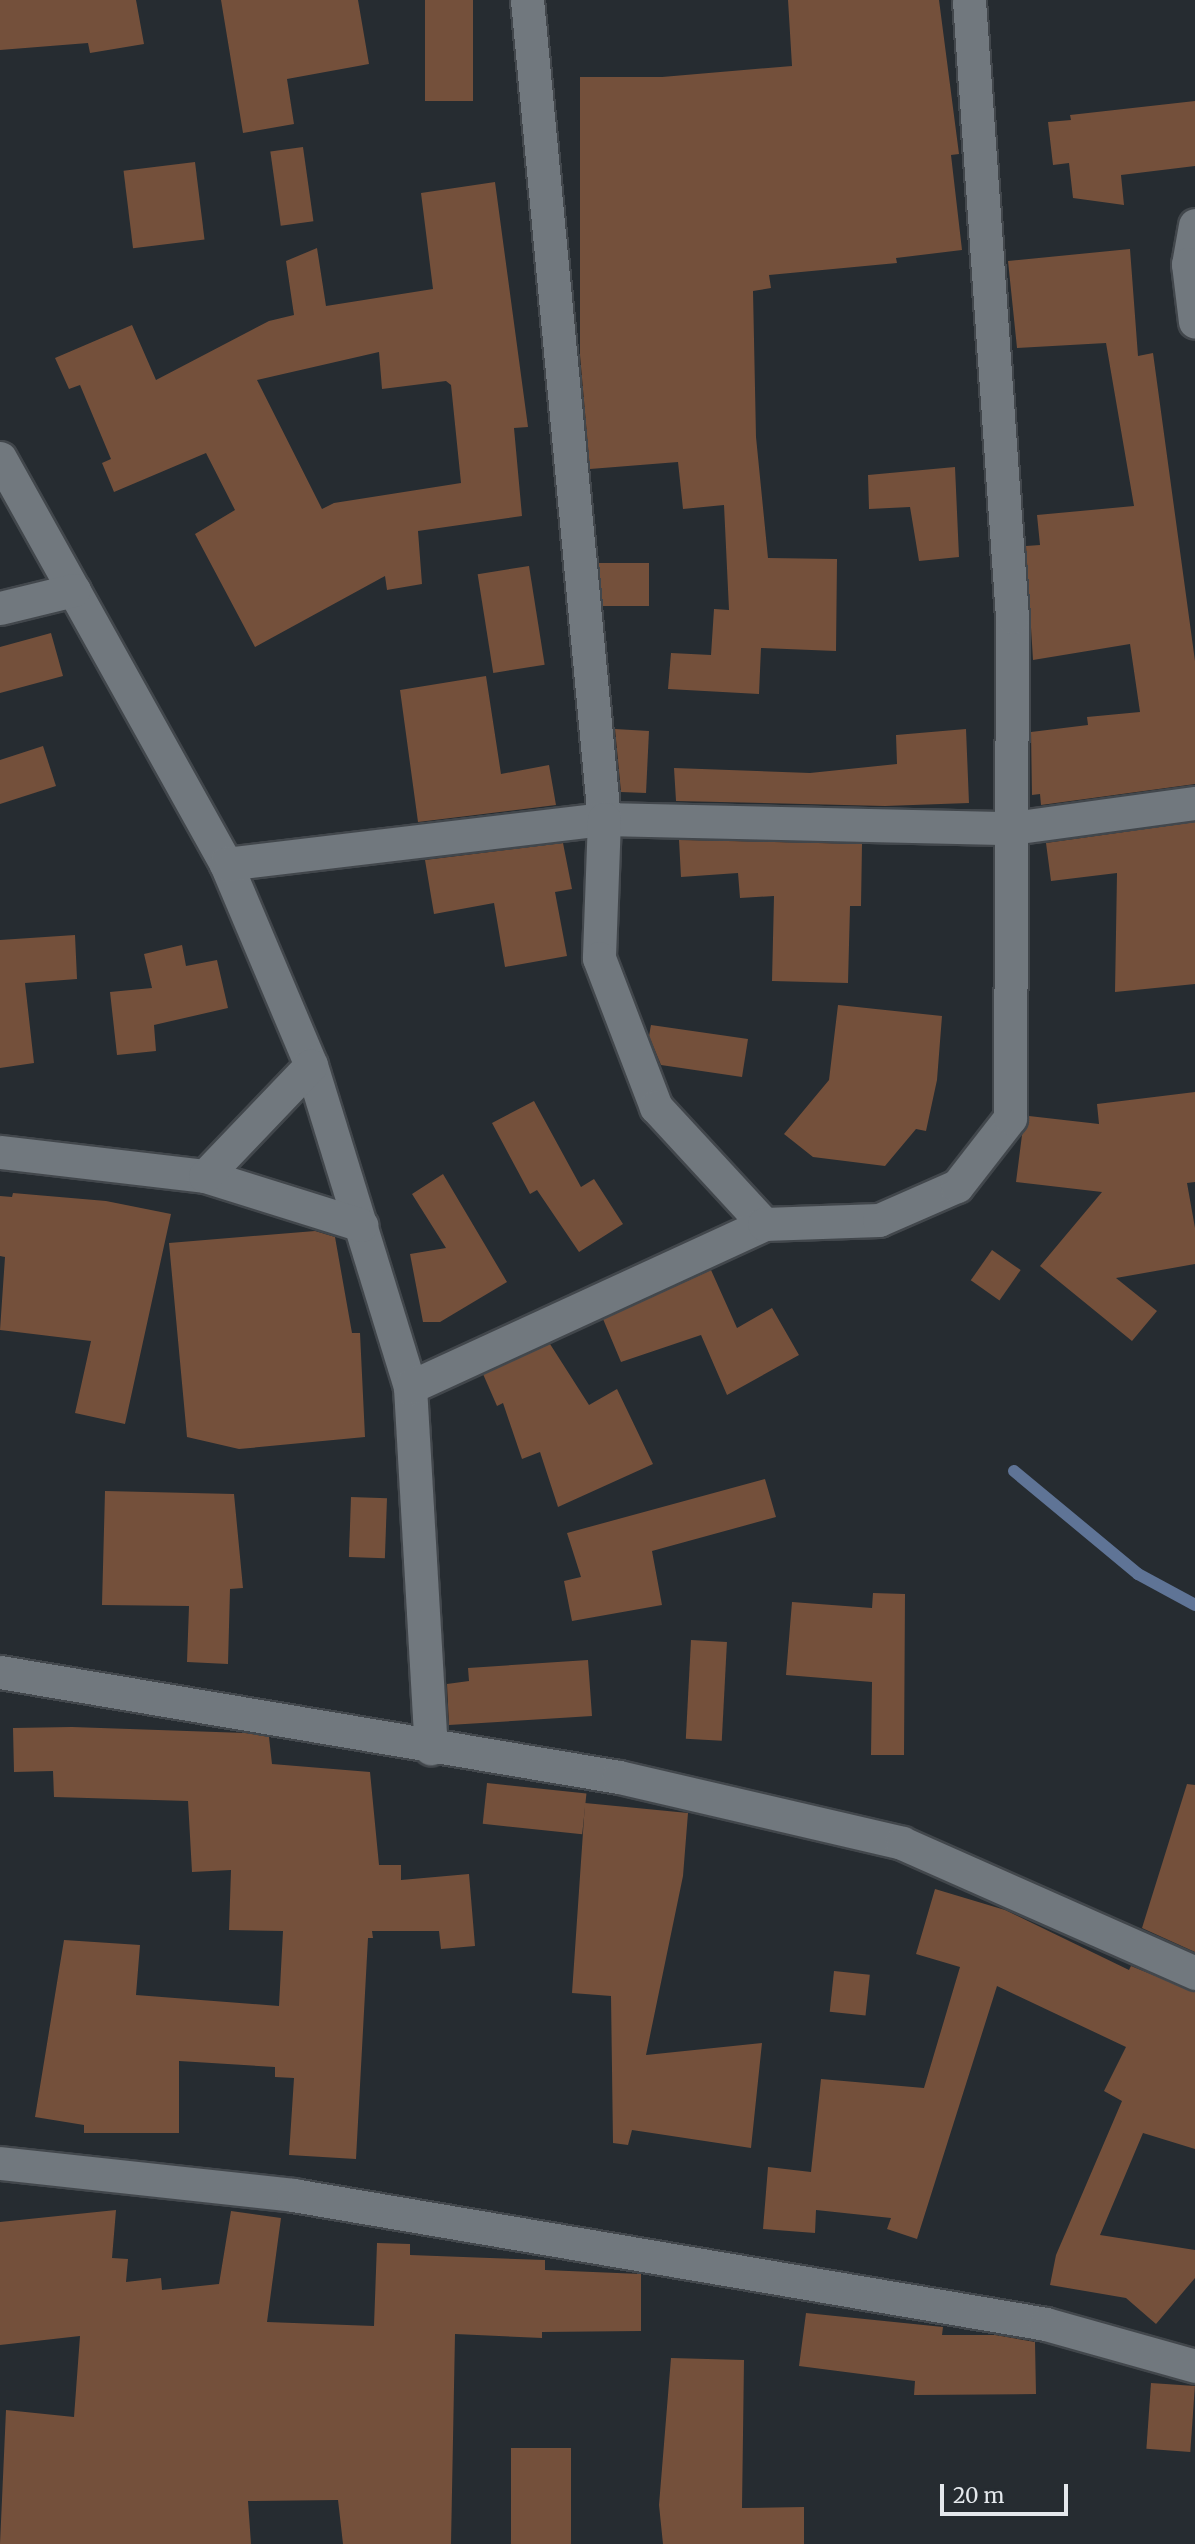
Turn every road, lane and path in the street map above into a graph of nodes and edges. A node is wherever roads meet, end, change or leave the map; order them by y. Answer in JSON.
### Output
{"nodes":[{"id":1,"x":527,"y":0,"type":"edge"},
{"id":2,"x":969,"y":0,"type":"edge"},
{"id":3,"x":1195,"y":225,"type":"edge"},
{"id":4,"x":1195,"y":322,"type":"edge"},
{"id":5,"x":0,"y":458,"type":"edge"},
{"id":6,"x":74,"y":590,"type":"junction"},
{"id":7,"x":0,"y":608,"type":"edge"},
{"id":8,"x":1195,"y":803,"type":"edge"},
{"id":9,"x":604,"y":819,"type":"junction"},
{"id":10,"x":1012,"y":828,"type":"junction"},
{"id":11,"x":226,"y":864,"type":"junction"},
{"id":12,"x":311,"y":1065,"type":"junction"},
{"id":13,"x":0,"y":1152,"type":"edge"},
{"id":14,"x":205,"y":1177,"type":"junction"},
{"id":15,"x":764,"y":1224,"type":"junction"},
{"id":16,"x":361,"y":1225,"type":"junction"},
{"id":17,"x":410,"y":1387,"type":"junction"},
{"id":18,"x":0,"y":1672,"type":"edge"},
{"id":19,"x":431,"y":1748,"type":"junction"},
{"id":20,"x":1195,"y":1973,"type":"edge"},
{"id":21,"x":0,"y":2163,"type":"edge"},
{"id":22,"x":1195,"y":2366,"type":"edge"}],
"edges":[{"from":1,"to":9,"type":"street"},
{"from":2,"to":10,"type":"street"},
{"from":3,"to":4,"type":"street"},
{"from":5,"to":6,"type":"street"},
{"from":6,"to":7,"type":"street"},
{"from":6,"to":11,"type":"street"},
{"from":8,"to":10,"type":"street"},
{"from":9,"to":10,"type":"street"},
{"from":9,"to":11,"type":"street"},
{"from":9,"to":15,"type":"street"},
{"from":10,"to":15,"type":"street"},
{"from":11,"to":12,"type":"street"},
{"from":12,"to":14,"type":"street"},
{"from":12,"to":16,"type":"street"},
{"from":13,"to":14,"type":"street"},
{"from":14,"to":16,"type":"street"},
{"from":15,"to":17,"type":"street"},
{"from":16,"to":17,"type":"street"},
{"from":17,"to":19,"type":"street"},
{"from":18,"to":19,"type":"street"},
{"from":19,"to":20,"type":"street"},
{"from":21,"to":22,"type":"street"}]}
